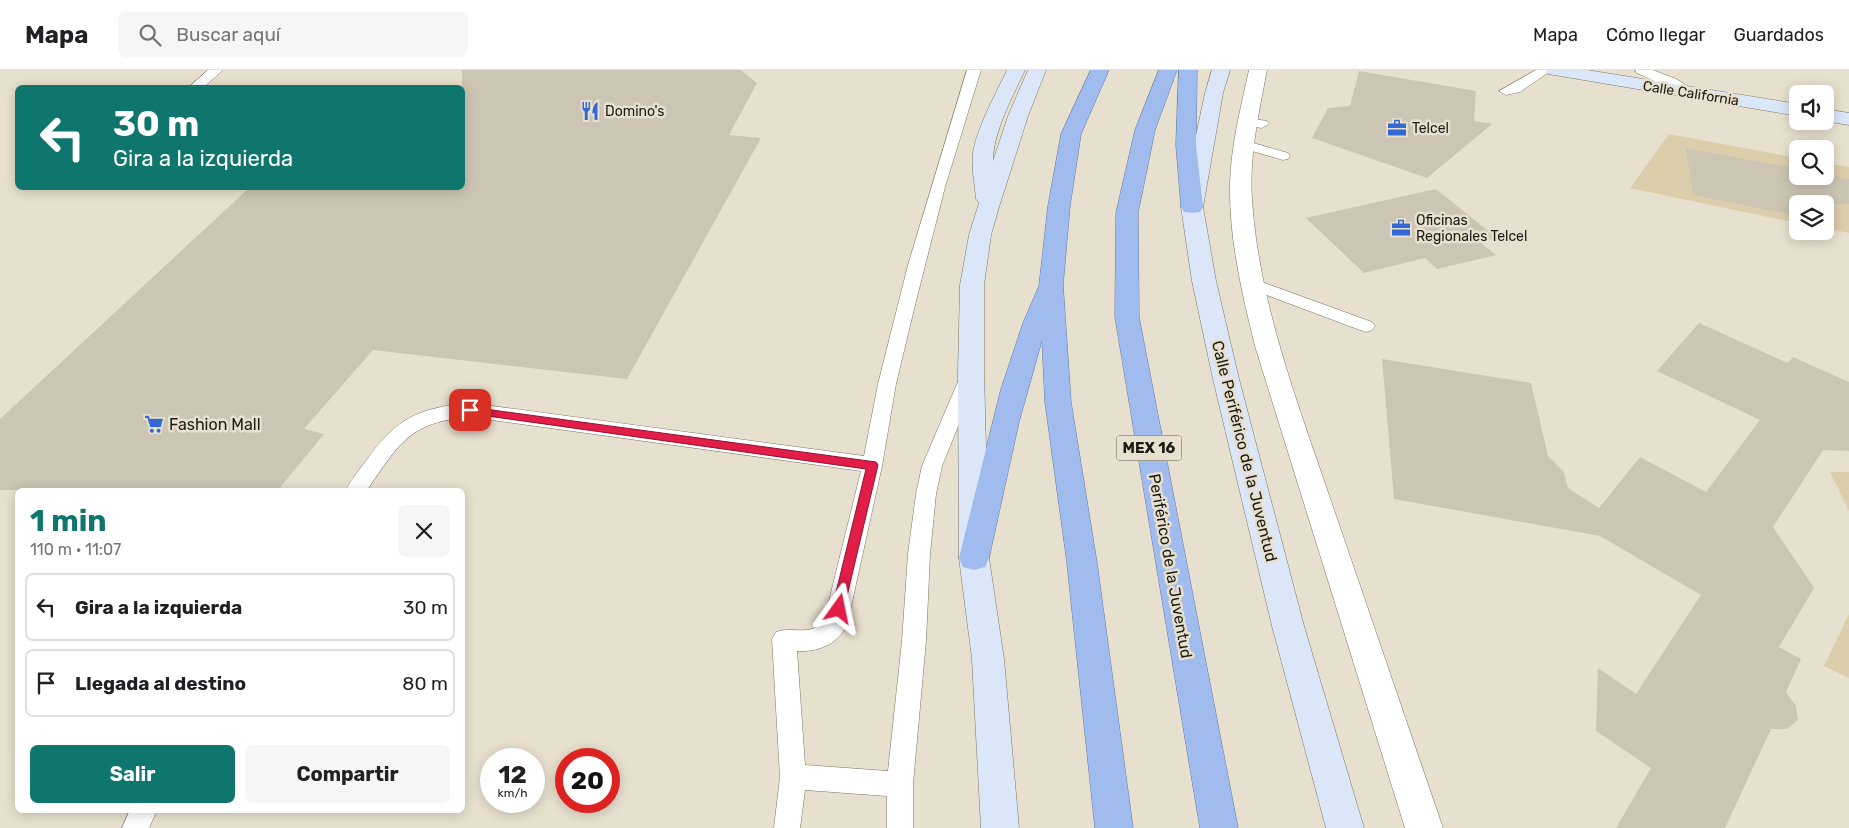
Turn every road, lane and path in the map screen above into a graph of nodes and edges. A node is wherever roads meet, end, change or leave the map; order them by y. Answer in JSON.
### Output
{"nodes":[{"id":1,"x":216,"y":70,"type":"edge"},
{"id":2,"x":974,"y":70,"type":"edge"},
{"id":3,"x":1016,"y":70,"type":"edge"},
{"id":4,"x":1038,"y":70,"type":"edge"},
{"id":5,"x":1100,"y":70,"type":"edge"},
{"id":6,"x":1168,"y":70,"type":"edge"},
{"id":7,"x":1188,"y":70,"type":"edge"},
{"id":8,"x":1221,"y":70,"type":"edge"},
{"id":9,"x":1258,"y":70,"type":"edge"},
{"id":10,"x":1546,"y":70,"type":"edge"},
{"id":11,"x":1554,"y":70,"type":"edge"},
{"id":12,"x":1642,"y":70,"type":"edge"},
{"id":13,"x":198,"y":85,"type":"edge"},
{"id":14,"x":1506,"y":91,"type":"dead end"},
{"id":15,"x":1692,"y":93,"type":"junction"},
{"id":16,"x":1789,"y":109,"type":"edge"},
{"id":17,"x":1834,"y":116,"type":"edge"},
{"id":18,"x":1849,"y":119,"type":"edge"},
{"id":19,"x":1251,"y":130,"type":"junction"},
{"id":20,"x":1284,"y":156,"type":"dead end"},
{"id":21,"x":988,"y":207,"type":"junction"},
{"id":22,"x":1192,"y":207,"type":"junction"},
{"id":23,"x":1251,"y":283,"type":"junction"},
{"id":24,"x":1051,"y":285,"type":"junction"},
{"id":25,"x":1366,"y":326,"type":"dead end"},
{"id":26,"x":971,"y":372,"type":"junction"},
{"id":27,"x":872,"y":465,"type":"junction"},
{"id":28,"x":357,"y":488,"type":"edge"},
{"id":29,"x":974,"y":558,"type":"junction"},
{"id":30,"x":793,"y":777,"type":"junction"},
{"id":31,"x":900,"y":784,"type":"junction"},
{"id":32,"x":142,"y":813,"type":"edge"},
{"id":33,"x":135,"y":828,"type":"edge"},
{"id":34,"x":786,"y":828,"type":"edge"},
{"id":35,"x":900,"y":828,"type":"edge"},
{"id":36,"x":1000,"y":828,"type":"edge"},
{"id":37,"x":1114,"y":828,"type":"edge"},
{"id":38,"x":1219,"y":828,"type":"edge"},
{"id":39,"x":1345,"y":828,"type":"edge"},
{"id":40,"x":1424,"y":828,"type":"edge"}],
"edges":[{"from":1,"to":13,"type":"lane"},
{"from":2,"to":27,"type":"lane"},
{"from":3,"to":21,"type":"main road"},
{"from":4,"to":21,"type":"main road"},
{"from":5,"to":24,"type":"highway"},
{"from":6,"to":38,"type":"highway","name":"Periférico de la Juventud","number":"MEX 16"},
{"from":7,"to":22,"type":"highway"},
{"from":8,"to":22,"type":"main road","name":"Calle Periférico de la Juventud"},
{"from":9,"to":19,"type":"street"},
{"from":10,"to":14,"type":"lane"},
{"from":11,"to":15,"type":"main road","name":"Calle California"},
{"from":12,"to":15,"type":"lane"},
{"from":15,"to":16,"type":"main road","name":"Calle California"},
{"from":17,"to":18,"type":"main road"},
{"from":19,"to":20,"type":"lane"},
{"from":19,"to":23,"type":"street"},
{"from":21,"to":26,"type":"main road"},
{"from":22,"to":39,"type":"main road","name":"Calle Periférico de la Juventud"},
{"from":23,"to":25,"type":"lane"},
{"from":23,"to":40,"type":"street"},
{"from":24,"to":29,"type":"highway"},
{"from":24,"to":37,"type":"highway"},
{"from":26,"to":29,"type":"main road"},
{"from":26,"to":31,"type":"lane"},
{"from":27,"to":28,"type":"lane"},
{"from":27,"to":30,"type":"lane"},
{"from":29,"to":36,"type":"main road"},
{"from":30,"to":31,"type":"lane"},
{"from":30,"to":34,"type":"lane"},
{"from":31,"to":35,"type":"lane"},
{"from":32,"to":33,"type":"lane"}]}
